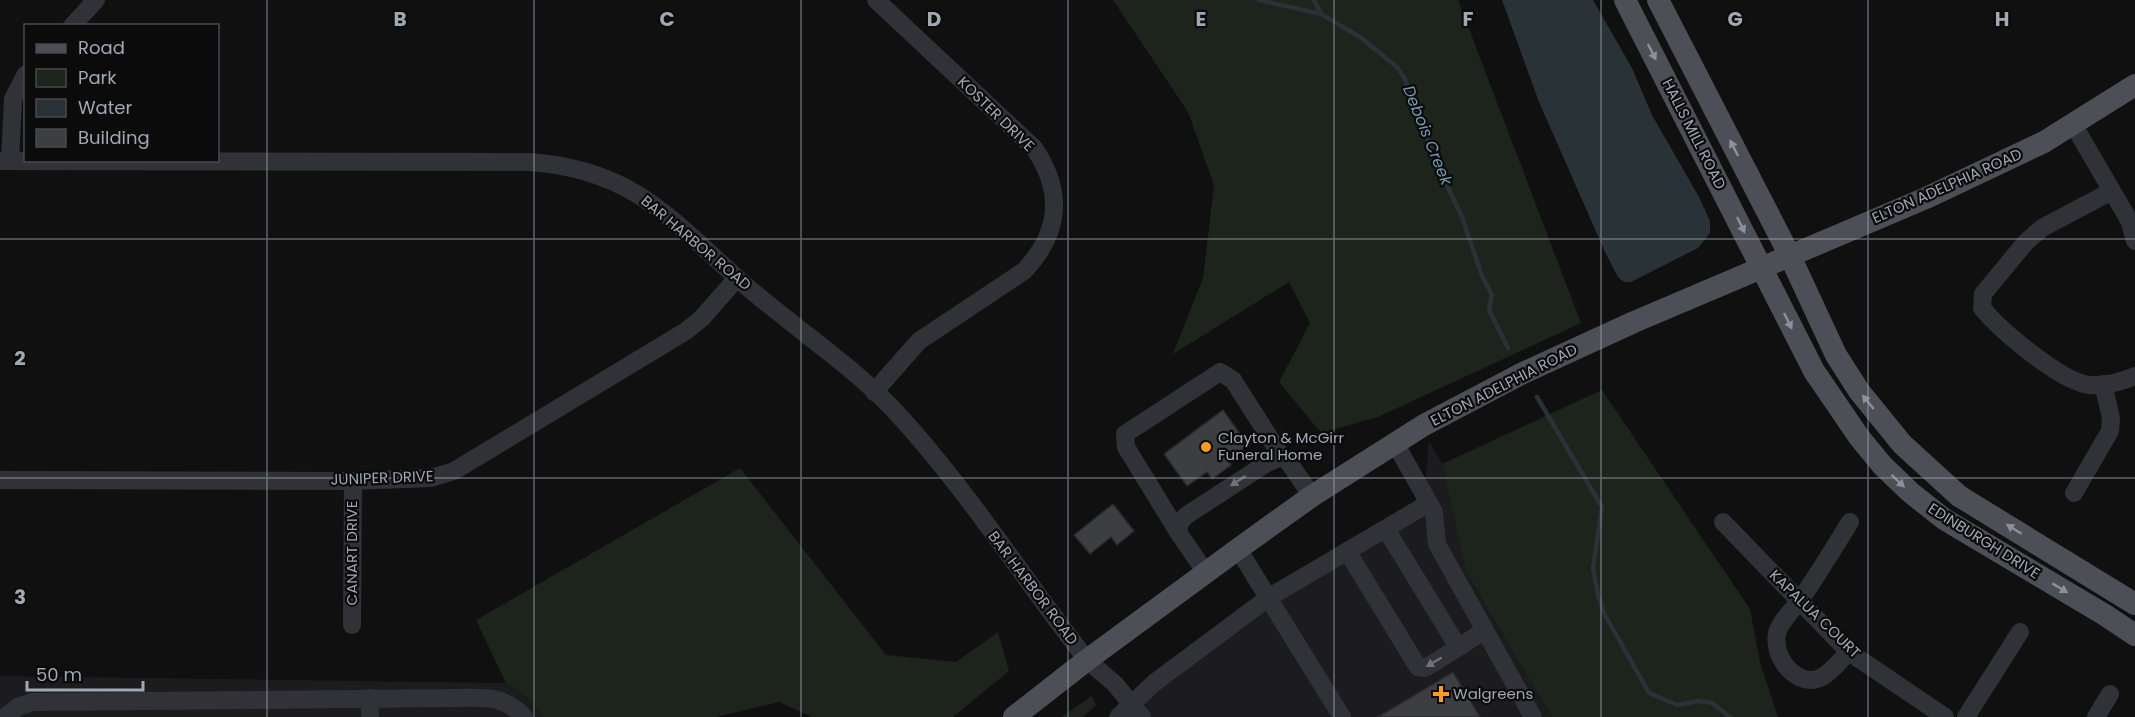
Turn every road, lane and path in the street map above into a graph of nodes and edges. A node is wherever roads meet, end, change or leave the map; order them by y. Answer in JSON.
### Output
{"nodes":[{"id":1,"x":96,"y":0,"type":"edge"},
{"id":2,"x":876,"y":0,"type":"edge"},
{"id":3,"x":1625,"y":0,"type":"edge"},
{"id":4,"x":1658,"y":0,"type":"edge"},
{"id":5,"x":74,"y":24,"type":"edge"},
{"id":6,"x":24,"y":78,"type":"edge"},
{"id":7,"x":2135,"y":85,"type":"edge"},
{"id":8,"x":2073,"y":124,"type":"junction"},
{"id":9,"x":5,"y":161,"type":"edge"},
{"id":10,"x":24,"y":161,"type":"edge"},
{"id":11,"x":219,"y":162,"type":"edge"},
{"id":12,"x":2112,"y":190,"type":"junction"},
{"id":13,"x":2135,"y":241,"type":"edge"},
{"id":14,"x":1790,"y":256,"type":"junction"},
{"id":15,"x":1762,"y":268,"type":"junction"},
{"id":16,"x":737,"y":278,"type":"junction"},
{"id":17,"x":2135,"y":376,"type":"edge"},
{"id":18,"x":2103,"y":384,"type":"junction"},
{"id":19,"x":874,"y":392,"type":"junction"},
{"id":20,"x":1395,"y":443,"type":"junction"},
{"id":21,"x":1281,"y":457,"type":"junction"},
{"id":22,"x":0,"y":480,"type":"edge"},
{"id":23,"x":352,"y":481,"type":"junction"},
{"id":24,"x":2074,"y":493,"type":"dead end"},
{"id":25,"x":1312,"y":496,"type":"junction"},
{"id":26,"x":1429,"y":503,"type":"junction"},
{"id":27,"x":1723,"y":522,"type":"dead end"},
{"id":28,"x":1850,"y":522,"type":"dead end"},
{"id":29,"x":1386,"y":529,"type":"junction"},
{"id":30,"x":1178,"y":532,"type":"junction"},
{"id":31,"x":1238,"y":549,"type":"junction"},
{"id":32,"x":1347,"y":551,"type":"junction"},
{"id":33,"x":1206,"y":573,"type":"junction"},
{"id":34,"x":1268,"y":598,"type":"junction"},
{"id":35,"x":1800,"y":601,"type":"junction"},
{"id":36,"x":2135,"y":604,"type":"edge"},
{"id":37,"x":352,"y":625,"type":"dead end"},
{"id":38,"x":1484,"y":631,"type":"junction"},
{"id":39,"x":2020,"y":632,"type":"dead end"},
{"id":40,"x":2135,"y":635,"type":"edge"},
{"id":41,"x":1458,"y":647,"type":"junction"},
{"id":42,"x":1849,"y":652,"type":"junction"},
{"id":43,"x":1087,"y":660,"type":"junction"},
{"id":44,"x":2110,"y":694,"type":"dead end"},
{"id":45,"x":370,"y":698,"type":"junction"},
{"id":46,"x":257,"y":708,"type":"edge"},
{"id":47,"x":78,"y":709,"type":"edge"},
{"id":48,"x":1137,"y":711,"type":"edge"},
{"id":49,"x":5,"y":717,"type":"edge"},
{"id":50,"x":370,"y":717,"type":"edge"},
{"id":51,"x":524,"y":717,"type":"edge"},
{"id":52,"x":1014,"y":717,"type":"edge"},
{"id":53,"x":1118,"y":717,"type":"edge"},
{"id":54,"x":1342,"y":717,"type":"edge"},
{"id":55,"x":1533,"y":717,"type":"edge"},
{"id":56,"x":1945,"y":717,"type":"edge"},
{"id":57,"x":1966,"y":717,"type":"edge"},
{"id":58,"x":2096,"y":717,"type":"edge"}],
"edges":[{"from":1,"to":5,"type":"street"},
{"from":2,"to":19,"type":"street","name":"KOSTER DRIVE"},
{"from":3,"to":15,"type":"main road","name":"HALLS MILL ROAD","one_way":true},
{"from":14,"to":4,"type":"main road","name":"HALLS MILL ROAD","one_way":true},
{"from":6,"to":9,"type":"street"},
{"from":7,"to":8,"type":"main road","name":"ELTON ADELPHIA ROAD"},
{"from":8,"to":12,"type":"street"},
{"from":8,"to":14,"type":"main road","name":"ELTON ADELPHIA ROAD"},
{"from":9,"to":10,"type":"street","name":"BAR HARBOR ROAD"},
{"from":11,"to":16,"type":"street","name":"BAR HARBOR ROAD"},
{"from":12,"to":13,"type":"street"},
{"from":12,"to":18,"type":"street"},
{"from":14,"to":15,"type":"main road","name":"ELTON ADELPHIA ROAD"},
{"from":36,"to":14,"type":"main road","name":"EDINBURGH DRIVE","one_way":true},
{"from":15,"to":20,"type":"main road","name":"ELTON ADELPHIA ROAD"},
{"from":15,"to":40,"type":"main road","name":"EDINBURGH DRIVE","one_way":true},
{"from":16,"to":19,"type":"street","name":"BAR HARBOR ROAD"},
{"from":16,"to":23,"type":"street","name":"JUNIPER DRIVE"},
{"from":17,"to":18,"type":"street"},
{"from":18,"to":24,"type":"street"},
{"from":19,"to":43,"type":"street","name":"BAR HARBOR ROAD"},
{"from":20,"to":25,"type":"main road","name":"ELTON ADELPHIA ROAD"},
{"from":20,"to":26,"type":"street"},
{"from":21,"to":25,"type":"street"},
{"from":21,"to":30,"type":"street","one_way":true},
{"from":21,"to":30,"type":"street"},
{"from":22,"to":23,"type":"street","name":"JUNIPER DRIVE"},
{"from":23,"to":37,"type":"street","name":"CANART DRIVE"},
{"from":25,"to":31,"type":"main road","name":"ELTON ADELPHIA ROAD"},
{"from":26,"to":29,"type":"street"},
{"from":26,"to":38,"type":"street"},
{"from":27,"to":35,"type":"street","name":"KAPALUA COURT"},
{"from":28,"to":35,"type":"street"},
{"from":29,"to":32,"type":"street"},
{"from":29,"to":41,"type":"street"},
{"from":30,"to":33,"type":"street"},
{"from":31,"to":33,"type":"main road","name":"ELTON ADELPHIA ROAD"},
{"from":31,"to":34,"type":"street"},
{"from":32,"to":34,"type":"street"},
{"from":41,"to":32,"type":"street","one_way":true},
{"from":33,"to":43,"type":"main road","name":"ELTON ADELPHIA ROAD"},
{"from":34,"to":48,"type":"street"},
{"from":34,"to":54,"type":"street"},
{"from":35,"to":42,"type":"street","name":"KAPALUA COURT"},
{"from":35,"to":42,"type":"street"},
{"from":38,"to":41,"type":"street"},
{"from":38,"to":55,"type":"street"},
{"from":39,"to":57,"type":"street"},
{"from":42,"to":56,"type":"street","name":"KAPALUA COURT"},
{"from":43,"to":48,"type":"street","name":"BAR HARBOR ROAD"},
{"from":43,"to":52,"type":"main road","name":"ELTON ADELPHIA ROAD"},
{"from":44,"to":58,"type":"street"},
{"from":45,"to":46,"type":"street"},
{"from":45,"to":50,"type":"street"},
{"from":45,"to":51,"type":"street"},
{"from":46,"to":47,"type":"street"},
{"from":47,"to":49,"type":"street"},
{"from":48,"to":53,"type":"street"}]}
